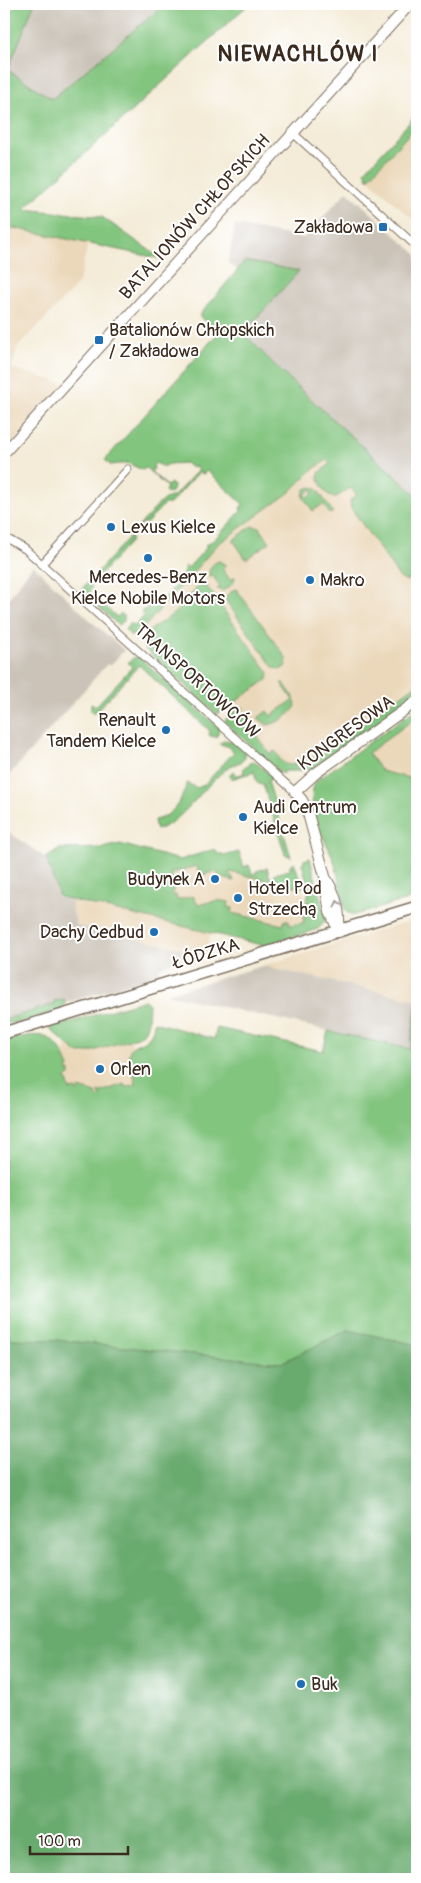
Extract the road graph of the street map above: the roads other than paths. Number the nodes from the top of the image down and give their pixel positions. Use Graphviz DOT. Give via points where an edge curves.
graph roads {
  1 [pos="410,4"];
  2 [pos="293,133"];
  3 [pos="417,246"];
  4 [pos="4,453"];
  5 [pos="128,468"];
  6 [pos="4,537"];
  7 [pos="42,564"];
  8 [pos="417,701"];
  9 [pos="295,792"];
  10 [pos="417,907"];
  11 [pos="339,932"];
  12 [pos="4,1033"];
  1 -- 2 [label="street, BATALIONÓW CHŁOPSKICH"];
  2 -- 3 [label="street"];
  2 -- 4 [label="street, BATALIONÓW CHŁOPSKICH"];
  5 -- 7 [label="street"];
  6 -- 7 [label="street, TRANSPORTOWCÓW"];
  7 -- 9 [label="street, TRANSPORTOWCÓW"];
  8 -- 9 [label="street, KONGRESOWA" via="316,773"];
  9 -- 11 [label="street, TRANSPORTOWCÓW" via="305,804 326,880 328,904"];
  10 -- 11 [label="main road, ŁÓDZKA"];
  11 -- 12 [label="main road, ŁÓDZKA"];
}
